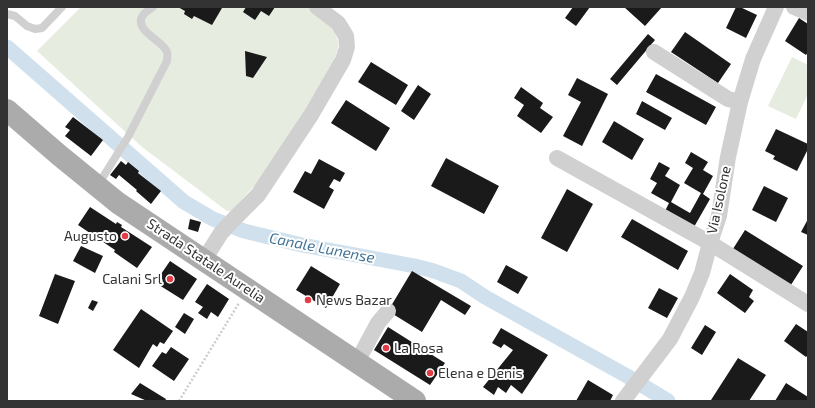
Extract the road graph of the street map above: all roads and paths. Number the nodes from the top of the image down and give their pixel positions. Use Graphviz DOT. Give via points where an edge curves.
graph roads {
  1 [pos="62,7"];
  2 [pos="153,7"];
  3 [pos="318,7"];
  4 [pos="776,7"];
  5 [pos="794,7"];
  6 [pos="808,13"];
  7 [pos="7,14"];
  8 [pos="654,52"];
  9 [pos="740,102"];
  10 [pos="7,110"];
  11 [pos="557,158"];
  12 [pos="98,186"];
  13 [pos="710,243"];
  14 [pos="204,260"];
  15 [pos="248,289"];
  16 [pos="808,304"];
  17 [pos="388,311"];
  18 [pos="357,362"];
  19 [pos="624,400"];
  20 [pos="179,401"];
  21 [pos="415,401"];
  1 -- 7 [label="lane" via="42,28 35,29 15,16"];
  2 -- 12 [label="lane" via="143,16 141,22 149,34 168,52 167,61 128,137"];
  3 -- 14 [label="street" via="338,23 346,36 344,60 258,195 221,233"];
  4 -- 9 [label="street, Via Isolone" via="753,59"];
  5 -- 6 [label="street"];
  8 -- 9 [label="street" via="728,99"];
  9 -- 13 [label="street, Via Isolone" via="719,216"];
  10 -- 12 [label="main road, Strada Statale Aurelia"];
  11 -- 13 [label="street"];
  12 -- 14 [label="main road, Strada Statale Aurelia" via="118,203"];
  13 -- 16 [label="street"];
  13 -- 19 [label="street, Via Isolone" via="702,273 670,339"];
  14 -- 15 [label="main road, Strada Statale Aurelia"];
  15 -- 18 [label="main road, Strada Statale Aurelia"];
  15 -- 20 [label="path"];
  17 -- 18 [label="street" via="378,323"];
  18 -- 21 [label="main road, Strada Statale Aurelia"];
}
